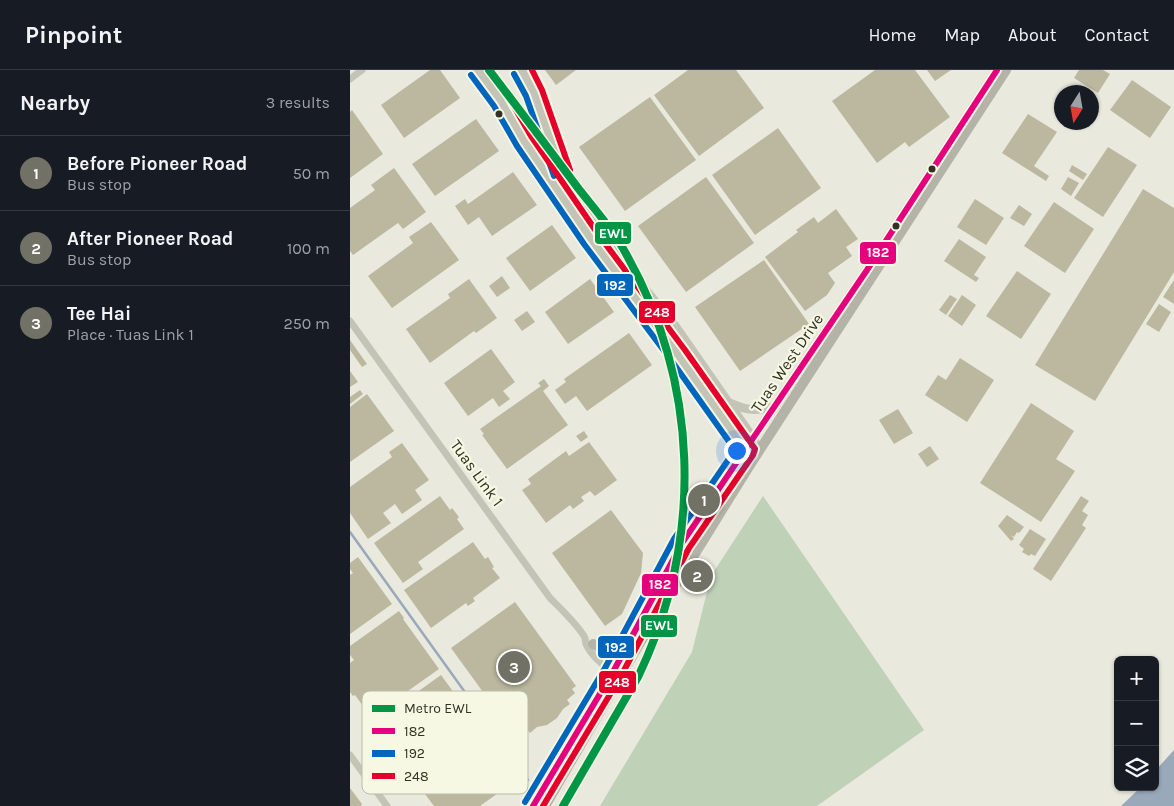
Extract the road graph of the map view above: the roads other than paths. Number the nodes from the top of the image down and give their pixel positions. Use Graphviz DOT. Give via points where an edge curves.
graph roads {
  1 [pos="362,70"];
  2 [pos="478,70"];
  3 [pos="522,70"];
  4 [pos="997,70"];
  5 [pos="1006,70"];
  6 [pos="350,79"];
  7 [pos="891,240"];
  8 [pos="350,321"];
  9 [pos="729,403"];
  10 [pos="776,406"];
  11 [pos="753,438"];
  12 [pos="746,450"];
  13 [pos="759,450"];
  14 [pos="753,460"];
  15 [pos="589,641"];
  16 [pos="625,648"];
  17 [pos="618,671"];
  18 [pos="350,755"];
  19 [pos="362,772"];
  20 [pos="378,794"];
  21 [pos="387,806"];
  22 [pos="533,806"];
  23 [pos="545,806"];
  1 -- 6 [label="street"];
  2 -- 12 [label="street" via="591,240"];
  3 -- 9 [label="street" via="534,93 570,191 601,235 676,327"];
  4 -- 7 [label="main road, Tuas West Drive"];
  5 -- 7 [label="main road, Tuas West Drive"];
  7 -- 10 [label="main road, Tuas West Drive"];
  7 -- 13 [label="main road, Tuas West Drive"];
  8 -- 15 [label="street, Tuas Link 1" via="550,598"];
  9 -- 10 [label="street" via="754,411"];
  9 -- 11 [label="street"];
  10 -- 11 [label="main road, Tuas West Drive"];
  11 -- 12 [label="main road, Tuas West Drive"];
  11 -- 13 [label="street"];
  12 -- 14 [label="street"];
  12 -- 16 [label="main road, Tuas West Drive" via="682,543"];
  13 -- 14 [label="main road, Tuas West Drive"];
  14 -- 17 [label="main road, Tuas West Drive" via="644,636"];
  15 -- 16 [label="main road" via="612,651"];
  15 -- 17 [label="street, Tuas Link 1"];
  16 -- 17 [label="main road, Tuas West Drive"];
  17 -- 22 [label="main road, Tuas West Drive"];
  17 -- 23 [label="main road, Tuas West Drive"];
  18 -- 19 [label="street"];
  20 -- 21 [label="street"];
}
